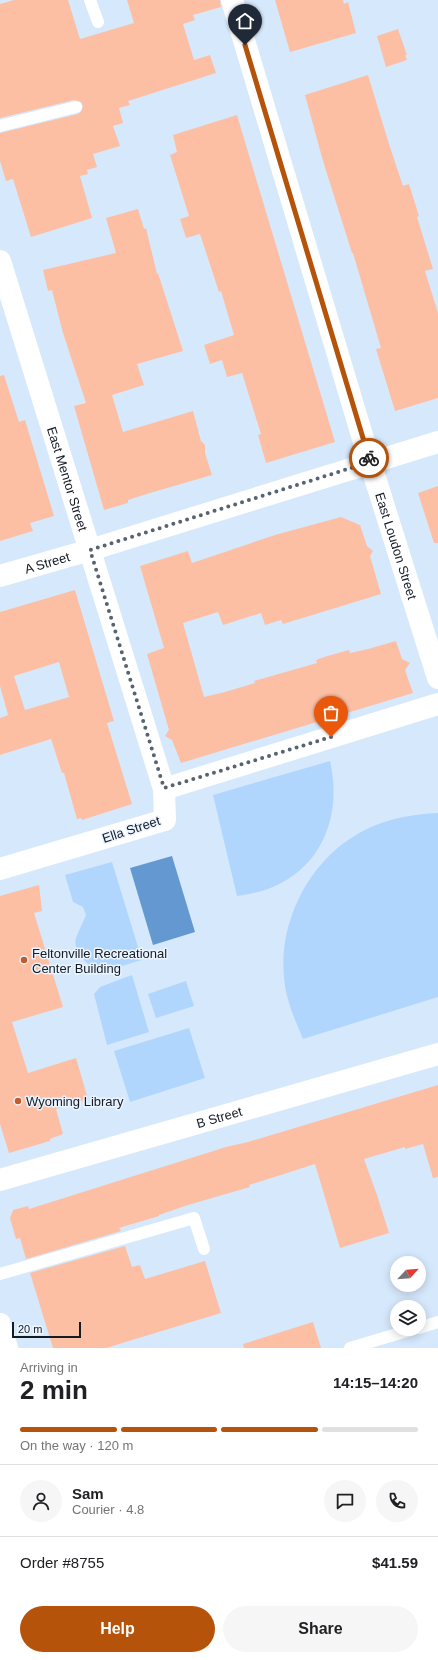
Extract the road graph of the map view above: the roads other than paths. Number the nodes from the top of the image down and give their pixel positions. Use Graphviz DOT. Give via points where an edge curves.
graph roads {
  1 [pos="90,0"];
  2 [pos="232,0"];
  3 [pos="98,22"];
  4 [pos="76,107"];
  5 [pos="0,126"];
  6 [pos="0,261"];
  7 [pos="438,442"];
  8 [pos="370,462"];
  9 [pos="90,550"];
  10 [pos="0,576"];
  11 [pos="438,678"];
  12 [pos="438,704"];
  13 [pos="164,788"];
  14 [pos="0,869"];
  15 [pos="438,1054"];
  16 [pos="0,1180"];
  17 [pos="204,1249"];
  18 [pos="0,1274"];
  19 [pos="438,1322"];
  20 [pos="0,1324"];
  21 [pos="426,1326"];
  22 [pos="390,1336"];
  23 [pos="7,1348"];
  24 [pos="350,1348"];
  1 -- 3 [label="lane"];
  2 -- 8 [label="street, East Loudon Street"];
  4 -- 5 [label="lane"];
  6 -- 9 [label="street, East Mentor Street"];
  7 -- 8 [label="street, A Street"];
  8 -- 9 [label="street, A Street"];
  8 -- 11 [label="street, East Loudon Street"];
  9 -- 10 [label="street, A Street"];
  9 -- 13 [label="street, East Mentor Street"];
  12 -- 13 [label="street"];
  13 -- 14 [label="street, Ella Street" via="165,820"];
  15 -- 16 [label="street, B Street"];
  17 -- 18 [label="lane" via="194,1218"];
  19 -- 21 [label="lane"];
  20 -- 23 [label="street"];
  22 -- 24 [label="lane"];
}
